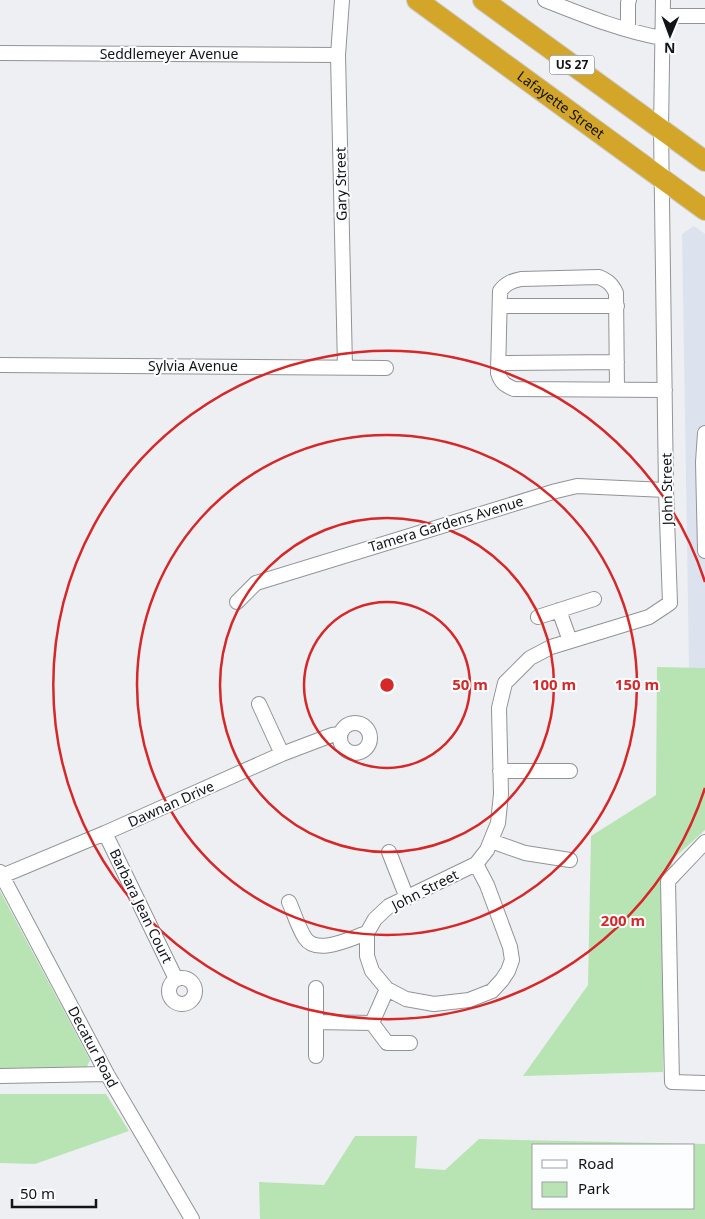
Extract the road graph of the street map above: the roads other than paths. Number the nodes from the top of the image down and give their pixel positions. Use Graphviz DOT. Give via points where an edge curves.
graph roads {
  1 [pos="342,0"];
  2 [pos="417,0"];
  3 [pos="483,0"];
  4 [pos="546,0"];
  5 [pos="629,0"];
  6 [pos="663,0"];
  7 [pos="662,16"];
  8 [pos="705,16"];
  9 [pos="628,30"];
  10 [pos="662,38"];
  11 [pos="0,53"];
  12 [pos="338,55"];
  13 [pos="661,129"];
  14 [pos="705,161"];
  15 [pos="663,179"];
  16 [pos="705,210"];
  17 [pos="500,306"];
  18 [pos="616,306"];
  19 [pos="617,362"];
  20 [pos="498,363"];
  21 [pos="0,365"];
  22 [pos="345,367"];
  23 [pos="386,368"];
  24 [pos="617,390"];
  25 [pos="665,390"];
  26 [pos="705,433"];
  27 [pos="704,462"];
  28 [pos="666,490"];
  29 [pos="705,551"];
  30 [pos="594,599"];
  31 [pos="237,602"];
  32 [pos="560,610"];
  33 [pos="538,617"];
  34 [pos="570,642"];
  35 [pos="259,704"];
  36 [pos="340,734"];
  37 [pos="282,754"];
  38 [pos="500,771"];
  39 [pos="570,771"];
  40 [pos="105,833"];
  41 [pos="491,841"];
  42 [pos="705,842"];
  43 [pos="389,852"];
  44 [pos="570,860"];
  45 [pos="476,864"];
  46 [pos="1,874"];
  47 [pos="407,898"];
  48 [pos="288,902"];
  49 [pos="367,933"];
  50 [pos="176,979"];
  51 [pos="316,988"];
  52 [pos="387,990"];
  53 [pos="316,1022"];
  54 [pos="372,1023"];
  55 [pos="410,1043"];
  56 [pos="316,1056"];
  57 [pos="107,1074"];
  58 [pos="0,1076"];
  59 [pos="705,1083"];
  60 [pos="192,1219"];
  1 -- 12 [label="street, Gary Street"];
  2 -- 15 [label="highway, Lafayette Street / US 27"];
  3 -- 13 [label="highway, US 27"];
  4 -- 9 [label="street"];
  5 -- 9 [label="street"];
  6 -- 7 [label="street, John Street"];
  7 -- 8 [label="street"];
  7 -- 10 [label="street, John Street"];
  9 -- 10 [label="street"];
  10 -- 13 [label="street, John Street"];
  11 -- 12 [label="street, Seddlemeyer Avenue"];
  12 -- 22 [label="street, Gary Street"];
  13 -- 14 [label="highway, US 27"];
  13 -- 15 [label="street, John Street"];
  15 -- 16 [label="highway, Lafayette Street / US 27"];
  15 -- 25 [label="street, John Street"];
  17 -- 18 [label="street"];
  17 -- 18 [label="street" via="500,290 512,281 599,277 613,285"];
  17 -- 20 [label="street"];
  18 -- 19 [label="street"];
  19 -- 20 [label="street"];
  19 -- 24 [label="street"];
  20 -- 24 [label="street" via="500,380 514,389"];
  21 -- 22 [label="street, Sylvia Avenue"];
  22 -- 23 [label="street, Sylvia Avenue"];
  24 -- 25 [label="street"];
  25 -- 28 [label="street, John Street"];
  26 -- 27 [label="street"];
  27 -- 29 [label="street"];
  28 -- 31 [label="street, Tamera Gardens Avenue" via="577,486 556,491 256,583"];
  28 -- 34 [label="street, John Street" via="670,603 649,617"];
  30 -- 32 [label="street"];
  32 -- 33 [label="street"];
  32 -- 34 [label="street"];
  34 -- 38 [label="street, John Street" via="530,658 505,683 499,708"];
  35 -- 37 [label="street"];
  36 -- 37 [label="street, Dawnan Drive"];
  37 -- 40 [label="street, Dawnan Drive"];
  38 -- 39 [label="street"];
  38 -- 41 [label="street, John Street" via="498,823"];
  40 -- 46 [label="street, Dawnan Drive"];
  40 -- 50 [label="street, Barbara Jean Court"];
  41 -- 44 [label="street" via="518,851"];
  41 -- 45 [label="street, John Street"];
  42 -- 59 [label="street" via="668,881 672,1082"];
  43 -- 47 [label="street"];
  45 -- 47 [label="street, John Street"];
  45 -- 52 [label="street" via="510,947 512,960 502,980 492,991 469,1000 434,1004 406,999"];
  46 -- 57 [label="street, Decatur Road"];
  47 -- 49 [label="street, John Street" via="389,906"];
  48 -- 49 [label="street" via="306,939 315,946"];
  49 -- 52 [label="street" via="367,956 372,970"];
  51 -- 53 [label="street"];
  52 -- 54 [label="street"];
  53 -- 54 [label="street"];
  53 -- 56 [label="street"];
  54 -- 55 [label="street" via="387,1043"];
  57 -- 58 [label="street"];
  57 -- 60 [label="street, Decatur Road"];
}
